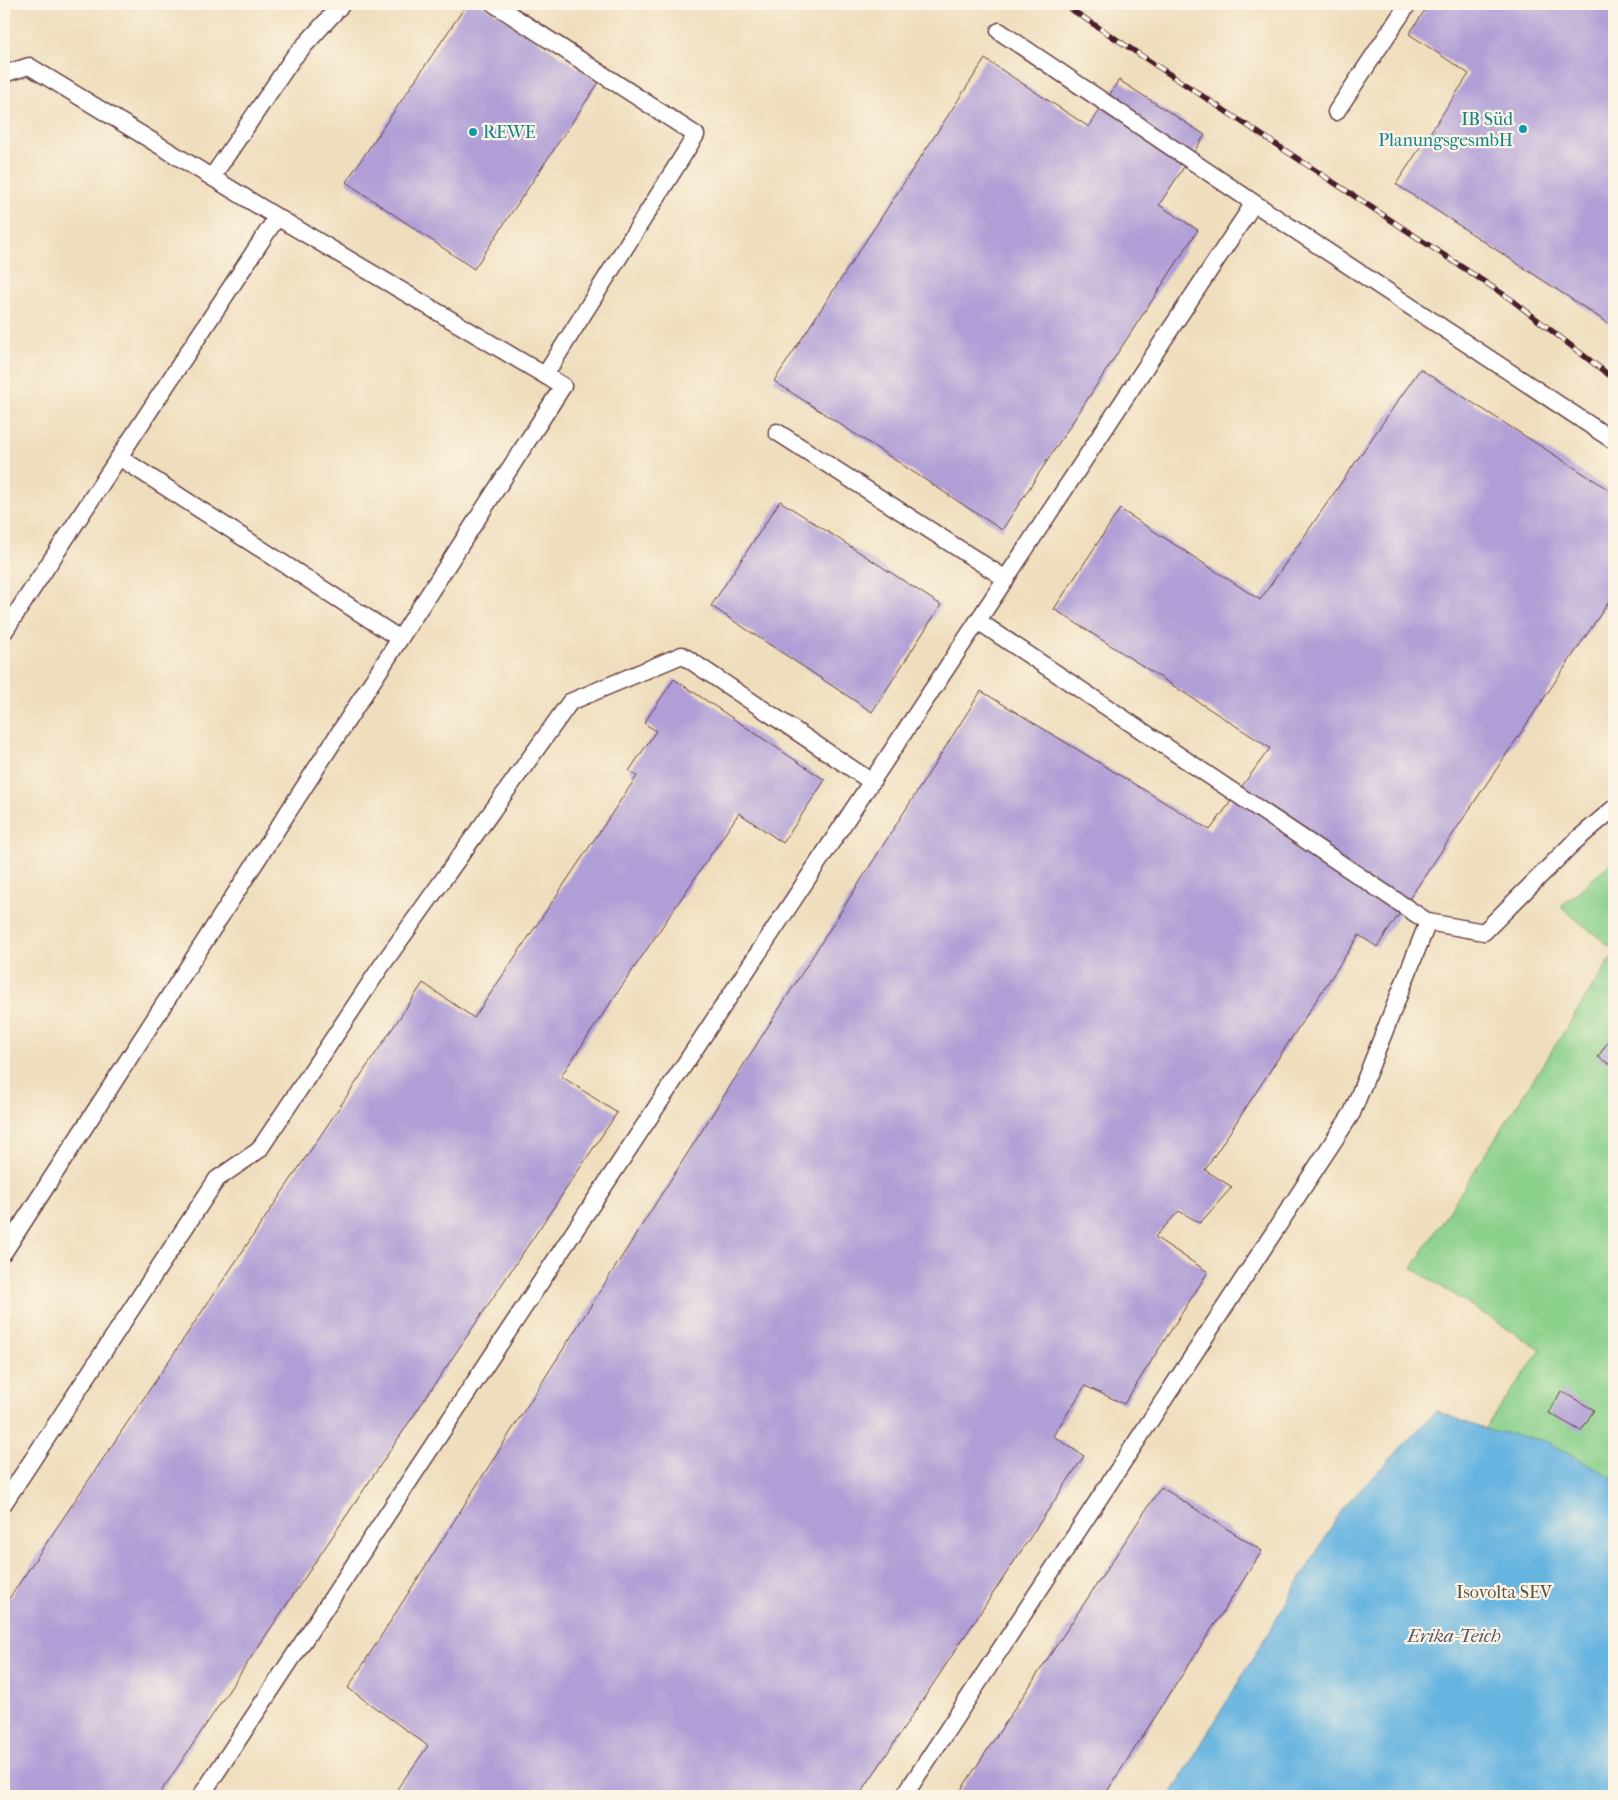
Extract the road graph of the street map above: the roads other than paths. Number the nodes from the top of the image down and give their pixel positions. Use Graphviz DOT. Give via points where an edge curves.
graph roads {
  1 [pos="342,4"];
  2 [pos="494,4"];
  3 [pos="1408,4"];
  4 [pos="999,31"];
  5 [pos="4,74"];
  6 [pos="1336,112"];
  7 [pos="212,177"];
  8 [pos="1254,203"];
  9 [pos="277,217"];
  10 [pos="545,375"];
  11 [pos="777,432"];
  12 [pos="1614,441"];
  13 [pos="119,457"];
  14 [pos="1006,579"];
  15 [pos="978,621"];
  16 [pos="4,632"];
  17 [pos="400,639"];
  18 [pos="872,782"];
  19 [pos="1614,808"];
  20 [pos="1428,922"];
  21 [pos="4,1252"];
  22 [pos="4,1502"];
  23 [pos="201,1796"];
  24 [pos="904,1796"];
  1 -- 7 [label="lane" via="293,58"];
  2 -- 10 [label="lane" via="696,135"];
  3 -- 6 [label="lane"];
  4 -- 8 [label="lane"];
  5 -- 7 [label="lane" via="29,66"];
  7 -- 9 [label="lane"];
  8 -- 12 [label="lane"];
  8 -- 14 [label="lane"];
  9 -- 10 [label="lane"];
  9 -- 13 [label="lane"];
  10 -- 17 [label="lane" via="563,386"];
  11 -- 14 [label="lane"];
  13 -- 16 [label="lane"];
  13 -- 17 [label="lane"];
  14 -- 15 [label="lane"];
  15 -- 18 [label="lane"];
  15 -- 20 [label="lane"];
  17 -- 21 [label="lane"];
  18 -- 22 [label="lane" via="682,655 570,702 380,968 259,1150 217,1179"];
  18 -- 23 [label="lane"];
  19 -- 20 [label="lane" via="1572,844 1484,932"];
  20 -- 24 [label="lane" via="1352,1114"];
}
